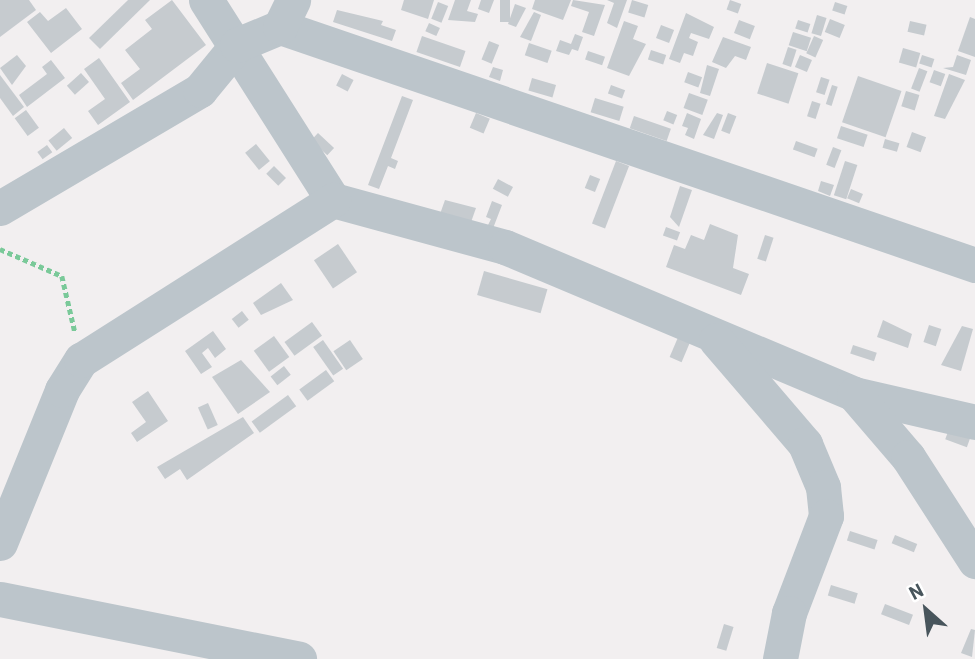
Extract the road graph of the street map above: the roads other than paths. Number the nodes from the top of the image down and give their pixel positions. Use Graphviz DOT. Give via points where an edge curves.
graph roads {
  1 [pos="206,0"];
  2 [pos="287,14"];
  3 [pos="237,45"];
  4 [pos="333,200"];
  5 [pos="0,208"];
  6 [pos="975,265"];
  7 [pos="712,334"];
  8 [pos="853,394"];
  9 [pos="975,422"];
  10 [pos="0,543"];
  11 [pos="975,561"];
  12 [pos="0,599"];
  13 [pos="299,659"];
  14 [pos="780,659"];
  1 -- 3 [label="street"];
  2 -- 3 [label="street"];
  2 -- 6 [label="street"];
  3 -- 4 [label="street"];
  3 -- 5 [label="street" via="200,90"];
  4 -- 7 [label="street" via="505,247"];
  4 -- 10 [label="street" via="81,360 62,390"];
  7 -- 8 [label="street"];
  7 -- 14 [label="street" via="805,444 823,486 826,516 789,613"];
  8 -- 9 [label="street"];
  8 -- 11 [label="street" via="908,457"];
  12 -- 13 [label="street"];
}
